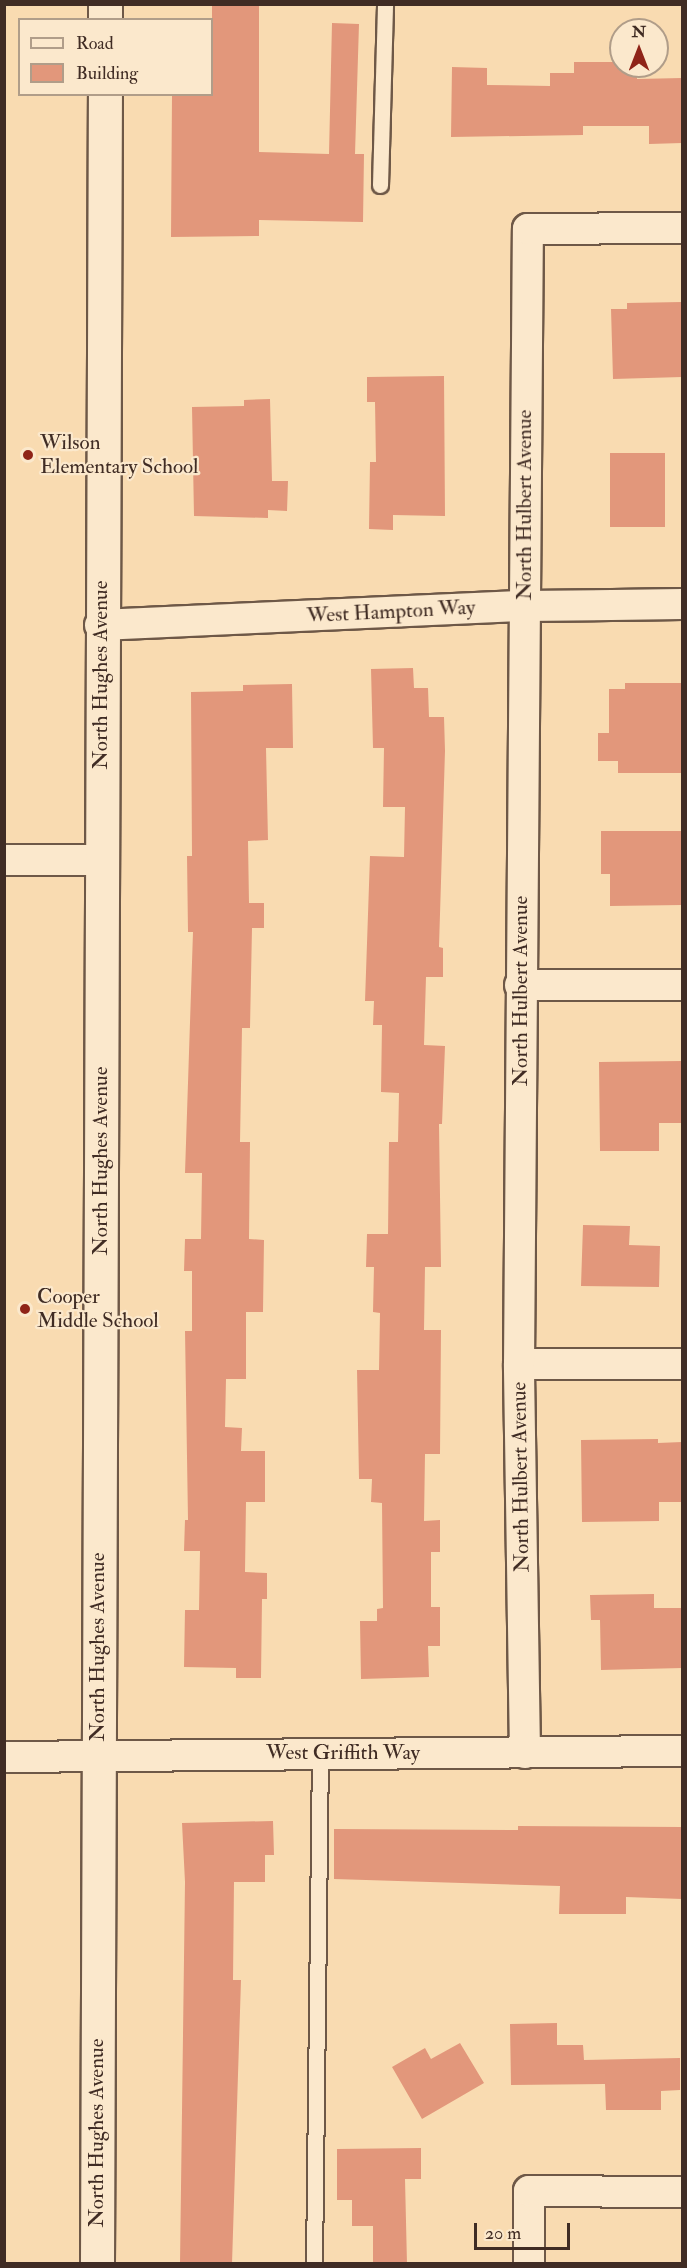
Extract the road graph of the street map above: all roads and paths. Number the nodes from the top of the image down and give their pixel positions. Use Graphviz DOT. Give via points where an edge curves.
graph roads {
  1 [pos="385,4"];
  2 [pos="105,96"];
  3 [pos="380,185"];
  4 [pos="682,228"];
  5 [pos="682,604"];
  6 [pos="525,606"];
  7 [pos="100,625"];
  8 [pos="4,860"];
  9 [pos="103,860"];
  10 [pos="520,985"];
  11 [pos="682,985"];
  12 [pos="519,1364"];
  13 [pos="682,1364"];
  14 [pos="682,1751"];
  15 [pos="525,1752"];
  16 [pos="320,1753"];
  17 [pos="97,1756"];
  18 [pos="4,1757"];
  19 [pos="682,2192"];
  20 [pos="96,2264"];
  21 [pos="314,2264"];
  22 [pos="529,2264"];
  1 -- 3 [label="lane"];
  2 -- 7 [label="street, North Hughes Avenue"];
  4 -- 6 [label="street, North Hulbert Avenue" via="528,229"];
  5 -- 6 [label="street, West Hampton Way"];
  6 -- 7 [label="street, West Hampton Way"];
  6 -- 10 [label="street, North Hulbert Avenue"];
  7 -- 9 [label="street, North Hughes Avenue"];
  8 -- 9 [label="street"];
  9 -- 17 [label="street, North Hughes Avenue"];
  10 -- 11 [label="street"];
  10 -- 12 [label="street, North Hulbert Avenue"];
  12 -- 13 [label="street"];
  12 -- 15 [label="street, North Hulbert Avenue"];
  14 -- 15 [label="street, West Griffith Way"];
  15 -- 16 [label="street, West Griffith Way"];
  16 -- 17 [label="street, West Griffith Way"];
  16 -- 21 [label="lane"];
  17 -- 18 [label="street, West Griffith Way"];
  17 -- 20 [label="street, North Hughes Avenue"];
  19 -- 22 [label="street" via="529,2191"];
}
